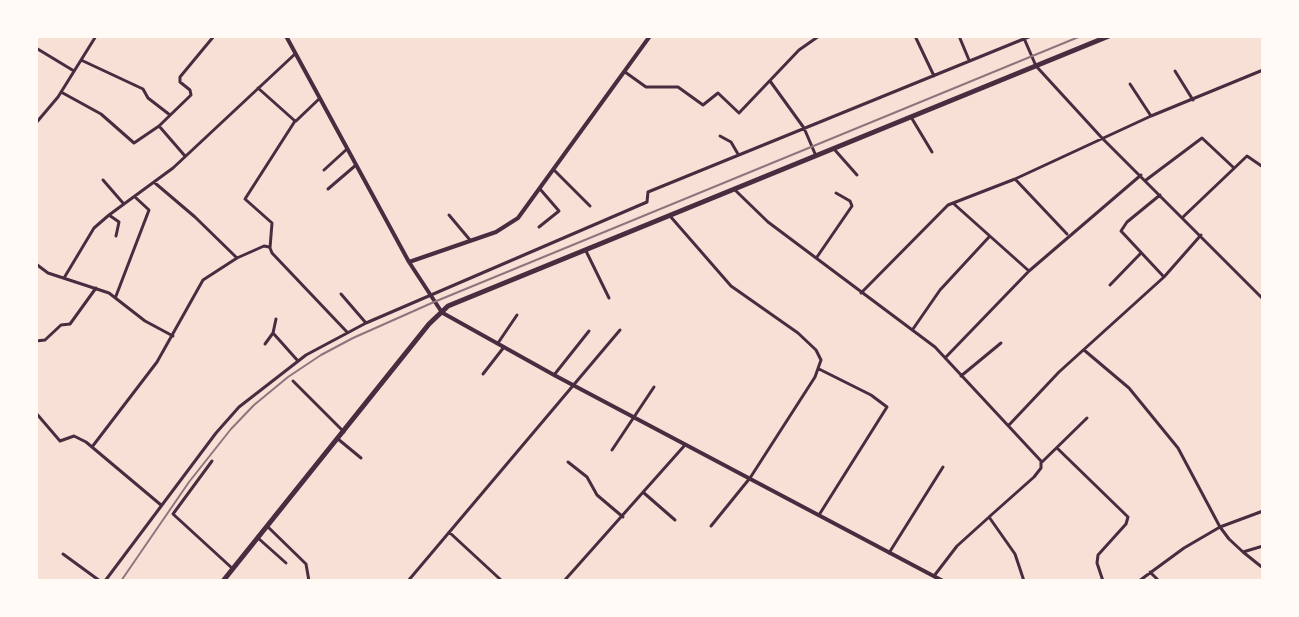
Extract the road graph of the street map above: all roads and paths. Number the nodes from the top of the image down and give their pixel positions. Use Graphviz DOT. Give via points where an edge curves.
graph roads {
  1 [pos="96,36"];
  2 [pos="214,36"];
  3 [pos="286,36"];
  4 [pos="650,36"];
  5 [pos="819,36"];
  6 [pos="915,36"];
  7 [pos="959,36"];
  8 [pos="1031,36"];
  9 [pos="1109,36"];
  10 [pos="1024,37"];
  11 [pos="36,48"];
  12 [pos="295,54"];
  13 [pos="81,60"];
  14 [pos="969,60"];
  15 [pos="1036,66"];
  16 [pos="1263,70"];
  17 [pos="74,71"];
  18 [pos="1175,71"];
  19 [pos="625,72"];
  20 [pos="934,76"];
  21 [pos="770,81"];
  22 [pos="1130,84"];
  23 [pos="258,88"];
  24 [pos="61,92"];
  25 [pos="319,99"];
  26 [pos="1193,100"];
  27 [pos="170,115"];
  28 [pos="1151,116"];
  29 [pos="911,117"];
  30 [pos="295,121"];
  31 [pos="36,123"];
  32 [pos="159,126"];
  33 [pos="804,128"];
  34 [pos="720,136"];
  35 [pos="1102,138"];
  36 [pos="347,149"];
  37 [pos="834,149"];
  38 [pos="932,152"];
  39 [pos="738,154"];
  40 [pos="185,156"];
  41 [pos="816,156"];
  42 [pos="356,165"];
  43 [pos="1263,167"];
  44 [pos="1234,168"];
  45 [pos="324,170"];
  46 [pos="554,170"];
  47 [pos="857,175"];
  48 [pos="1141,175"];
  49 [pos="1015,179"];
  50 [pos="103,180"];
  51 [pos="1146,180"];
  52 [pos="154,183"];
  53 [pos="328,189"];
  54 [pos="540,189"];
  55 [pos="735,190"];
  56 [pos="836,193"];
  57 [pos="1161,195"];
  58 [pos="135,197"];
  59 [pos="123,203"];
  60 [pos="953,203"];
  61 [pos="590,206"];
  62 [pos="109,215"];
  63 [pos="449,215"];
  64 [pos="670,216"];
  65 [pos="1183,217"];
  66 [pos="539,227"];
  67 [pos="1068,235"];
  68 [pos="1201,235"];
  69 [pos="116,236"];
  70 [pos="989,237"];
  71 [pos="470,240"];
  72 [pos="270,248"];
  73 [pos="586,251"];
  74 [pos="1141,253"];
  75 [pos="237,258"];
  76 [pos="816,259"];
  77 [pos="409,262"];
  78 [pos="36,264"];
  79 [pos="1029,271"];
  80 [pos="1164,277"];
  81 [pos="64,278"];
  82 [pos="1110,285"];
  83 [pos="96,288"];
  84 [pos="861,293"];
  85 [pos="341,294"];
  86 [pos="429,296"];
  87 [pos="115,297"];
  88 [pos="609,298"];
  89 [pos="1263,299"];
  90 [pos="441,311"];
  91 [pos="517,315"];
  92 [pos="276,319"];
  93 [pos="366,323"];
  94 [pos="913,329"];
  95 [pos="620,330"];
  96 [pos="589,331"];
  97 [pos="347,332"];
  98 [pos="273,333"];
  99 [pos="173,336"];
  100 [pos="36,341"];
  101 [pos="498,343"];
  102 [pos="1001,343"];
  103 [pos="265,344"];
  104 [pos="504,347"];
  105 [pos="1084,350"];
  106 [pos="945,358"];
  107 [pos="298,361"];
  108 [pos="819,369"];
  109 [pos="483,374"];
  110 [pos="554,375"];
  111 [pos="961,376"];
  112 [pos="293,381"];
  113 [pos="573,384"];
  114 [pos="654,387"];
  115 [pos="36,413"];
  116 [pos="634,417"];
  117 [pos="1087,418"];
  118 [pos="1009,425"];
  119 [pos="344,432"];
  120 [pos="338,439"];
  121 [pos="685,445"];
  122 [pos="92,447"];
  123 [pos="1057,448"];
  124 [pos="612,450"];
  125 [pos="361,458"];
  126 [pos="212,461"];
  127 [pos="568,462"];
  128 [pos="1041,463"];
  129 [pos="943,467"];
  130 [pos="750,478"];
  131 [pos="644,493"];
  132 [pos="161,505"];
  133 [pos="1263,511"];
  134 [pos="819,515"];
  135 [pos="623,517"];
  136 [pos="989,517"];
  137 [pos="675,520"];
  138 [pos="267,526"];
  139 [pos="711,526"];
  140 [pos="1220,527"];
  141 [pos="449,532"];
  142 [pos="258,538"];
  143 [pos="1263,546"];
  144 [pos="1243,552"];
  145 [pos="889,553"];
  146 [pos="63,554"];
  147 [pos="286,563"];
  148 [pos="1263,568"];
  149 [pos="233,569"];
  150 [pos="1150,572"];
  151 [pos="934,576"];
  152 [pos="102,581"];
  153 [pos="223,581"];
  154 [pos="309,581"];
  155 [pos="408,581"];
  156 [pos="502,581"];
  157 [pos="564,581"];
  158 [pos="943,581"];
  159 [pos="1024,581"];
  160 [pos="1103,581"];
  161 [pos="1139,581"];
  162 [pos="1159,581"];
  1 -- 13 [label="street"];
  2 -- 27 [label="street" via="180,77 191,95"];
  3 -- 12 [label="street"];
  4 -- 19 [label="street"];
  5 -- 21 [label="street"];
  6 -- 20 [label="street"];
  7 -- 14 [label="street"];
  8 -- 10 [label="street"];
  9 -- 15 [label="highway"];
  10 -- 14 [label="street"];
  10 -- 15 [label="street"];
  11 -- 17 [label="street"];
  12 -- 23 [label="street"];
  12 -- 25 [label="street"];
  13 -- 17 [label="street"];
  13 -- 27 [label="street" via="143,89"];
  14 -- 20 [label="street"];
  15 -- 29 [label="highway"];
  15 -- 35 [label="street"];
  16 -- 26 [label="street"];
  17 -- 24 [label="street"];
  18 -- 26 [label="street"];
  19 -- 21 [label="street" via="646,87 678,87 704,105 718,92 738,113"];
  19 -- 46 [label="street"];
  20 -- 33 [label="street"];
  21 -- 33 [label="street"];
  22 -- 28 [label="street"];
  23 -- 30 [label="street"];
  23 -- 40 [label="street"];
  24 -- 31 [label="street"];
  24 -- 32 [label="street" via="101,114 134,143"];
  25 -- 30 [label="street"];
  25 -- 36 [label="street"];
  26 -- 28 [label="street"];
  27 -- 32 [label="street"];
  28 -- 35 [label="street"];
  29 -- 37 [label="highway"];
  29 -- 38 [label="street"];
  30 -- 72 [label="street" via="245,196 272,223"];
  32 -- 40 [label="street"];
  33 -- 39 [label="street"];
  33 -- 41 [label="street"];
  34 -- 39 [label="street"];
  35 -- 48 [label="street"];
  35 -- 49 [label="street"];
  36 -- 42 [label="street"];
  36 -- 45 [label="street"];
  37 -- 41 [label="highway"];
  37 -- 47 [label="street"];
  39 -- 86 [label="street" via="648,192 647,202"];
  40 -- 52 [label="street"];
  41 -- 55 [label="highway"];
  42 -- 53 [label="street"];
  42 -- 77 [label="street"];
  43 -- 44 [label="street" via="1247,156"];
  44 -- 51 [label="street" via="1201,138"];
  44 -- 65 [label="street"];
  46 -- 54 [label="street"];
  46 -- 61 [label="street"];
  48 -- 51 [label="street"];
  48 -- 67 [label="street"];
  49 -- 60 [label="street"];
  49 -- 67 [label="street"];
  50 -- 59 [label="street"];
  51 -- 57 [label="street"];
  52 -- 58 [label="street"];
  52 -- 75 [label="street"];
  54 -- 66 [label="street" via="559,211"];
  54 -- 71 [label="street" via="506,227"];
  55 -- 64 [label="highway"];
  55 -- 76 [label="street"];
  56 -- 76 [label="street" via="852,208"];
  57 -- 65 [label="street"];
  57 -- 74 [label="street" via="1122,228"];
  58 -- 59 [label="street"];
  58 -- 87 [label="street" via="149,210"];
  59 -- 62 [label="street"];
  60 -- 70 [label="street"];
  60 -- 84 [label="street"];
  62 -- 69 [label="street" via="119,222"];
  62 -- 81 [label="street" via="94,228"];
  63 -- 71 [label="street"];
  64 -- 73 [label="highway"];
  64 -- 108 [label="street" via="731,286 811,345 820,358"];
  65 -- 68 [label="street"];
  67 -- 79 [label="street"];
  68 -- 80 [label="street"];
  68 -- 89 [label="street"];
  70 -- 79 [label="street"];
  70 -- 94 [label="street" via="940,290"];
  71 -- 77 [label="street"];
  72 -- 75 [label="street"];
  72 -- 97 [label="street"];
  73 -- 88 [label="street"];
  73 -- 90 [label="highway"];
  74 -- 80 [label="street"];
  74 -- 82 [label="street"];
  75 -- 99 [label="street" via="203,280"];
  76 -- 84 [label="street"];
  77 -- 86 [label="street"];
  78 -- 81 [label="street"];
  79 -- 106 [label="street"];
  80 -- 105 [label="street"];
  81 -- 83 [label="street"];
  83 -- 87 [label="street"];
  83 -- 100 [label="street" via="70,324"];
  84 -- 94 [label="street"];
  85 -- 93 [label="street"];
  86 -- 90 [label="street"];
  86 -- 93 [label="street"];
  87 -- 99 [label="street"];
  90 -- 101 [label="street"];
  90 -- 119 [label="highway"];
  91 -- 101 [label="street"];
  92 -- 98 [label="street"];
  93 -- 97 [label="street"];
  94 -- 106 [label="street"];
  95 -- 113 [label="street"];
  96 -- 110 [label="street"];
  97 -- 107 [label="street"];
  98 -- 103 [label="street"];
  98 -- 107 [label="street"];
  99 -- 122 [label="street"];
  101 -- 104 [label="street"];
  102 -- 111 [label="street"];
  104 -- 109 [label="street"];
  104 -- 110 [label="street"];
  105 -- 118 [label="street"];
  105 -- 140 [label="street" via="1129,388 1178,448"];
  106 -- 111 [label="street"];
  107 -- 132 [label="street" via="239,407"];
  108 -- 130 [label="street"];
  108 -- 134 [label="street" via="887,406"];
  110 -- 113 [label="street"];
  111 -- 118 [label="street"];
  112 -- 119 [label="street"];
  113 -- 116 [label="street"];
  113 -- 141 [label="street"];
  114 -- 116 [label="street"];
  115 -- 122 [label="street" via="60,441 75,436"];
  116 -- 121 [label="street"];
  116 -- 124 [label="street"];
  117 -- 123 [label="street"];
  118 -- 128 [label="street"];
  119 -- 120 [label="highway"];
  120 -- 125 [label="street"];
  120 -- 138 [label="highway"];
  121 -- 130 [label="street"];
  121 -- 131 [label="street"];
  122 -- 132 [label="street"];
  123 -- 128 [label="street"];
  123 -- 160 [label="street" via="1128,517 1098,555"];
  126 -- 149 [label="street" via="173,514"];
  127 -- 135 [label="street"];
  128 -- 136 [label="street" via="1034,477"];
  129 -- 145 [label="street"];
  130 -- 134 [label="street"];
  130 -- 139 [label="street"];
  131 -- 135 [label="street"];
  131 -- 137 [label="street"];
  132 -- 152 [label="street"];
  133 -- 140 [label="street"];
  134 -- 145 [label="street"];
  135 -- 157 [label="street"];
  136 -- 151 [label="street"];
  136 -- 159 [label="street" via="1015,554"];
  138 -- 142 [label="highway"];
  138 -- 154 [label="street" via="306,564"];
  140 -- 144 [label="street"];
  140 -- 150 [label="street"];
  141 -- 155 [label="street"];
  141 -- 156 [label="street"];
  142 -- 147 [label="street"];
  142 -- 149 [label="highway"];
  143 -- 144 [label="street"];
  144 -- 148 [label="street"];
  145 -- 151 [label="street"];
  146 -- 152 [label="street"];
  149 -- 153 [label="highway"];
  150 -- 161 [label="street"];
  150 -- 162 [label="street"];
  151 -- 158 [label="street"];
}
